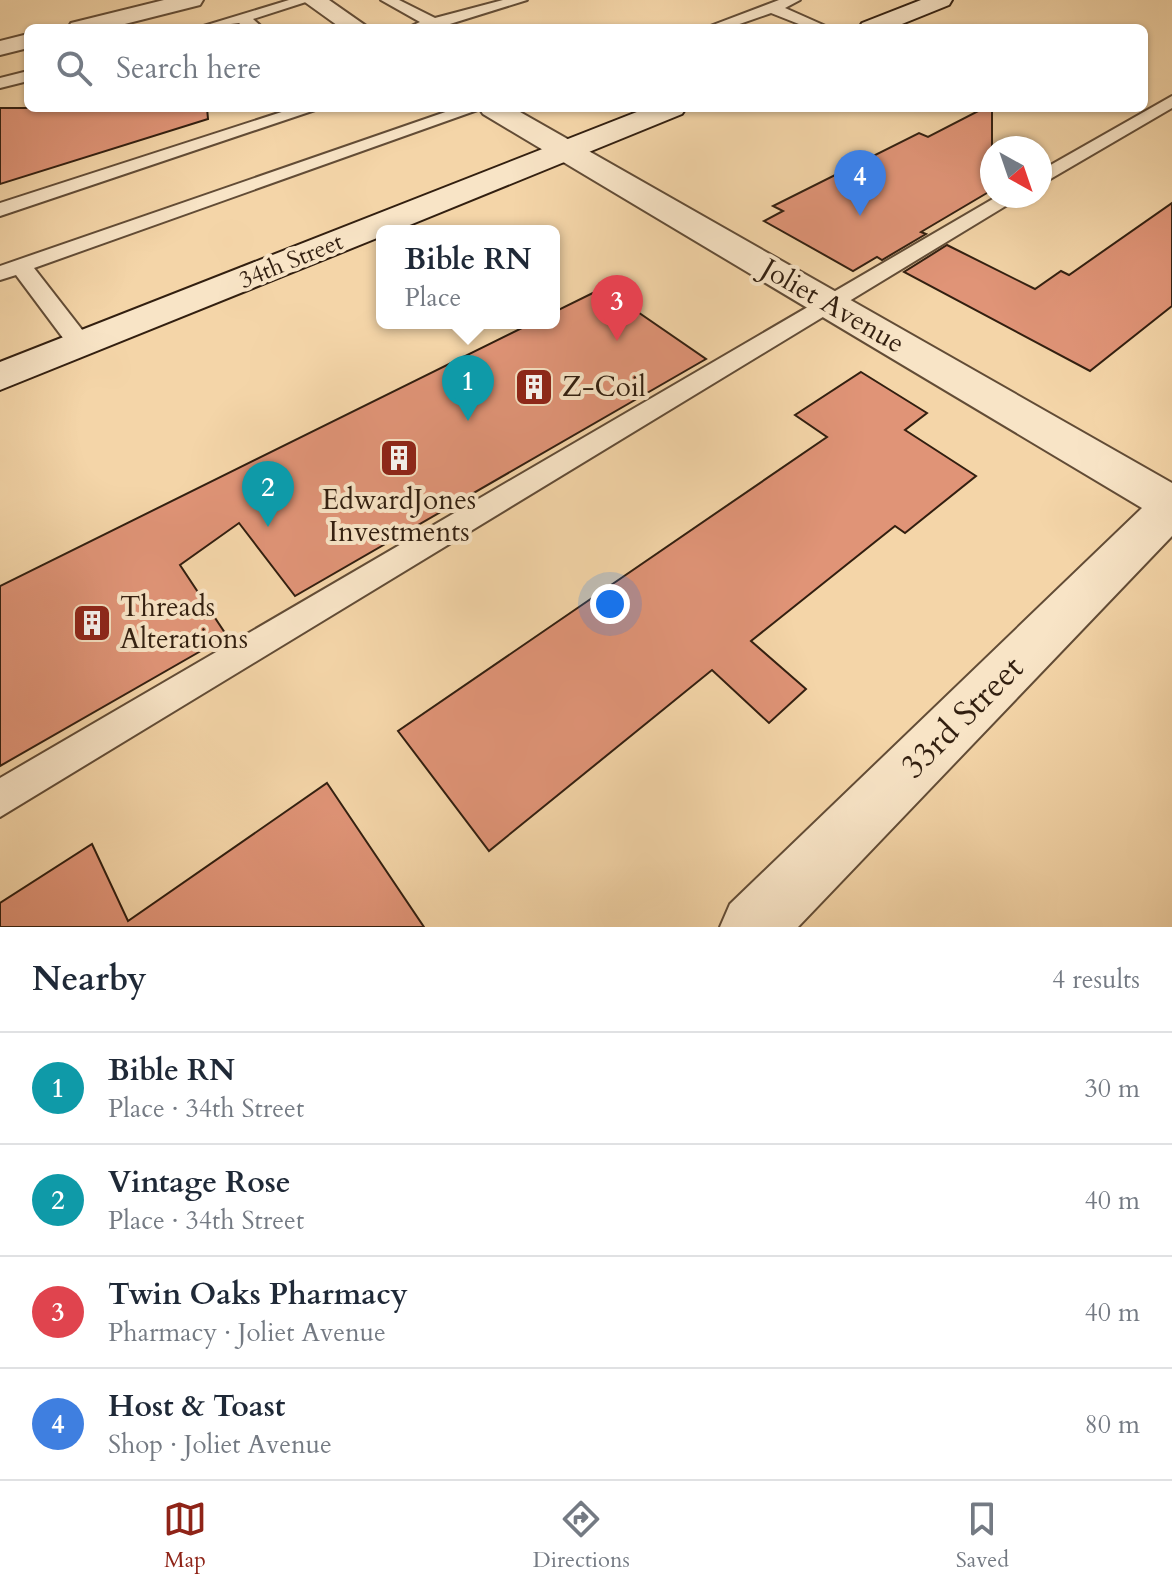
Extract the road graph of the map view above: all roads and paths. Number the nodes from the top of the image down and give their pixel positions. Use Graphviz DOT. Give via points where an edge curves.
graph roads {
  1 [pos="192,0"];
  2 [pos="305,0"];
  3 [pos="313,0"];
  4 [pos="388,0"];
  5 [pos="520,0"];
  6 [pos="793,0"];
  7 [pos="941,0"];
  8 [pos="772,8"];
  9 [pos="248,23"];
  10 [pos="96,24"];
  11 [pos="351,24"];
  12 [pos="435,24"];
  13 [pos="725,24"];
  14 [pos="812,24"];
  15 [pos="881,24"];
  16 [pos="24,42"];
  17 [pos="0,48"];
  18 [pos="24,77"];
  19 [pos="0,83"];
  20 [pos="1172,101"];
  21 [pos="300,112"];
  22 [pos="463,112"];
  23 [pos="500,112"];
  24 [pos="662,112"];
  25 [pos="566,150"];
  26 [pos="1052,172"];
  27 [pos="992,208"];
  28 [pos="0,210"];
  29 [pos="379,225"];
  30 [pos="376,226"];
  31 [pos="10,270"];
  32 [pos="830,304"];
  33 [pos="81,345"];
  34 [pos="0,377"];
  35 [pos="1172,506"];
  36 [pos="0,799"];
  37 [pos="753,927"];
  1 -- 10 [label="street"];
  2 -- 9 [label="lane"];
  3 -- 11 [label="street"];
  4 -- 12 [label="lane"];
  5 -- 12 [label="lane"];
  6 -- 8 [label="lane"];
  7 -- 15 [label="street"];
  8 -- 13 [label="lane"];
  8 -- 14 [label="lane"];
  16 -- 17 [label="street"];
  18 -- 19 [label="lane"];
  20 -- 26 [label="lane"];
  21 -- 28 [label="lane"];
  22 -- 31 [label="lane"];
  23 -- 25 [label="street, Joliet Avenue"];
  24 -- 25 [label="street, 34th Street"];
  25 -- 29 [label="street, 34th Street"];
  25 -- 32 [label="street, Joliet Avenue"];
  27 -- 32 [label="lane"];
  30 -- 33 [label="street, 34th Street"];
  31 -- 33 [label="lane"];
  32 -- 35 [label="street, Joliet Avenue"];
  32 -- 36 [label="lane"];
  33 -- 34 [label="street, 34th Street"];
  35 -- 37 [label="street, 33rd Street"];
}
